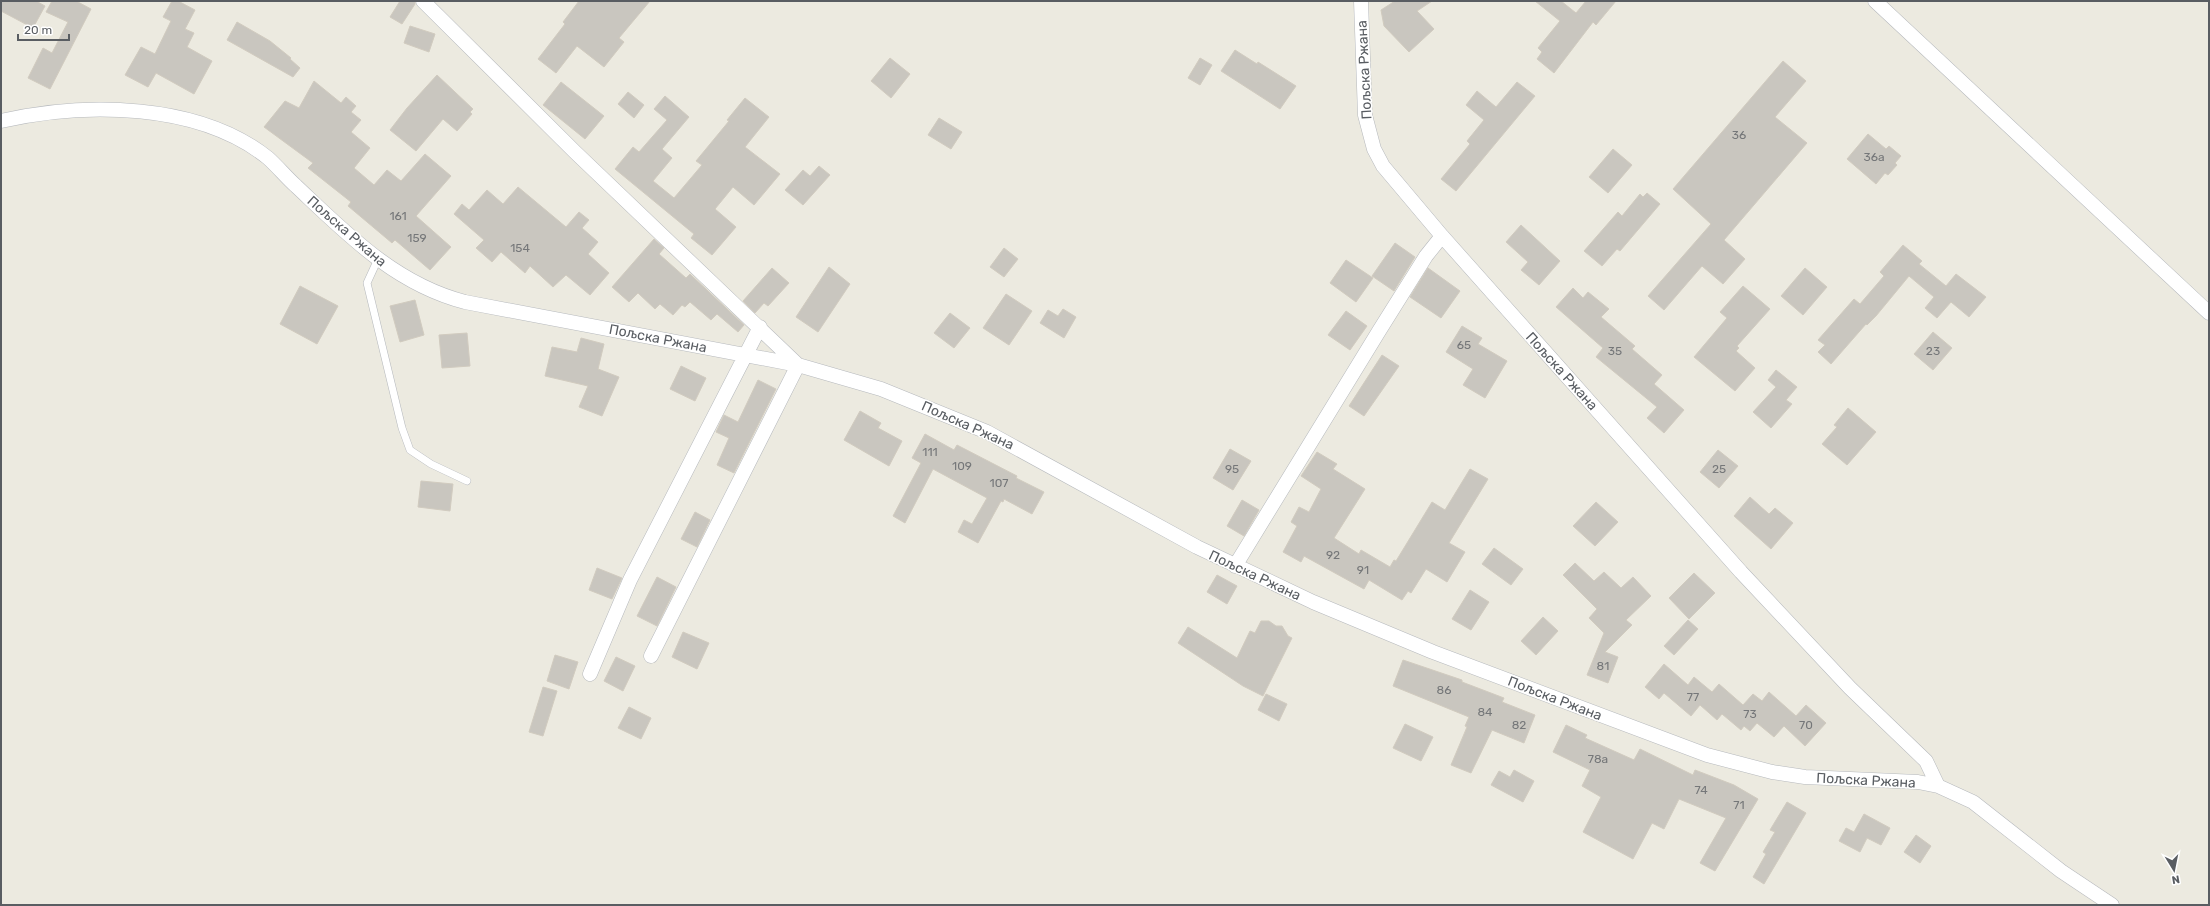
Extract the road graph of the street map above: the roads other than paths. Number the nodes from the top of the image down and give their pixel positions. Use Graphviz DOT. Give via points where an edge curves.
graph roads {
  1 [pos="423,1"];
  2 [pos="1361,1"];
  3 [pos="1875,1"];
  4 [pos="1,121"];
  5 [pos="1442,236"];
  6 [pos="378,259"];
  7 [pos="2209,312"];
  8 [pos="760,328"];
  9 [pos="746,354"];
  10 [pos="798,364"];
  11 [pos="467,481"];
  12 [pos="1235,566"];
  13 [pos="651,656"];
  14 [pos="590,674"];
  15 [pos="1938,786"];
  16 [pos="2112,905"];
  1 -- 8 [label="street" via="575,152"];
  2 -- 5 [label="street, Пољска Ржана" via="1365,115 1374,149 1392,179"];
  3 -- 7 [label="street"];
  4 -- 6 [label="street, Пољска Ржана" via="44,113 131,110 188,119 216,129 246,143 268,159"];
  5 -- 12 [label="street" via="1426,256"];
  5 -- 15 [label="street, Пољска Ржана" via="1741,572 1850,688 1926,761"];
  6 -- 9 [label="street, Пољска Ржана" via="417,285 465,302"];
  6 -- 11 [label="lane" via="367,283 402,428 410,450 431,464"];
  8 -- 9 [label="street"];
  8 -- 10 [label="street"];
  9 -- 10 [label="street, Пољска Ржана"];
  9 -- 14 [label="street" via="630,580"];
  10 -- 12 [label="street, Пољска Ржана" via="881,389 981,429"];
  10 -- 13 [label="street"];
  12 -- 15 [label="street, Пољска Ржана" via="1373,628 1707,755 1772,772 1805,777 1918,782"];
  15 -- 16 [label="street, Пољска Ржана" via="1973,802 2061,871"];
}
